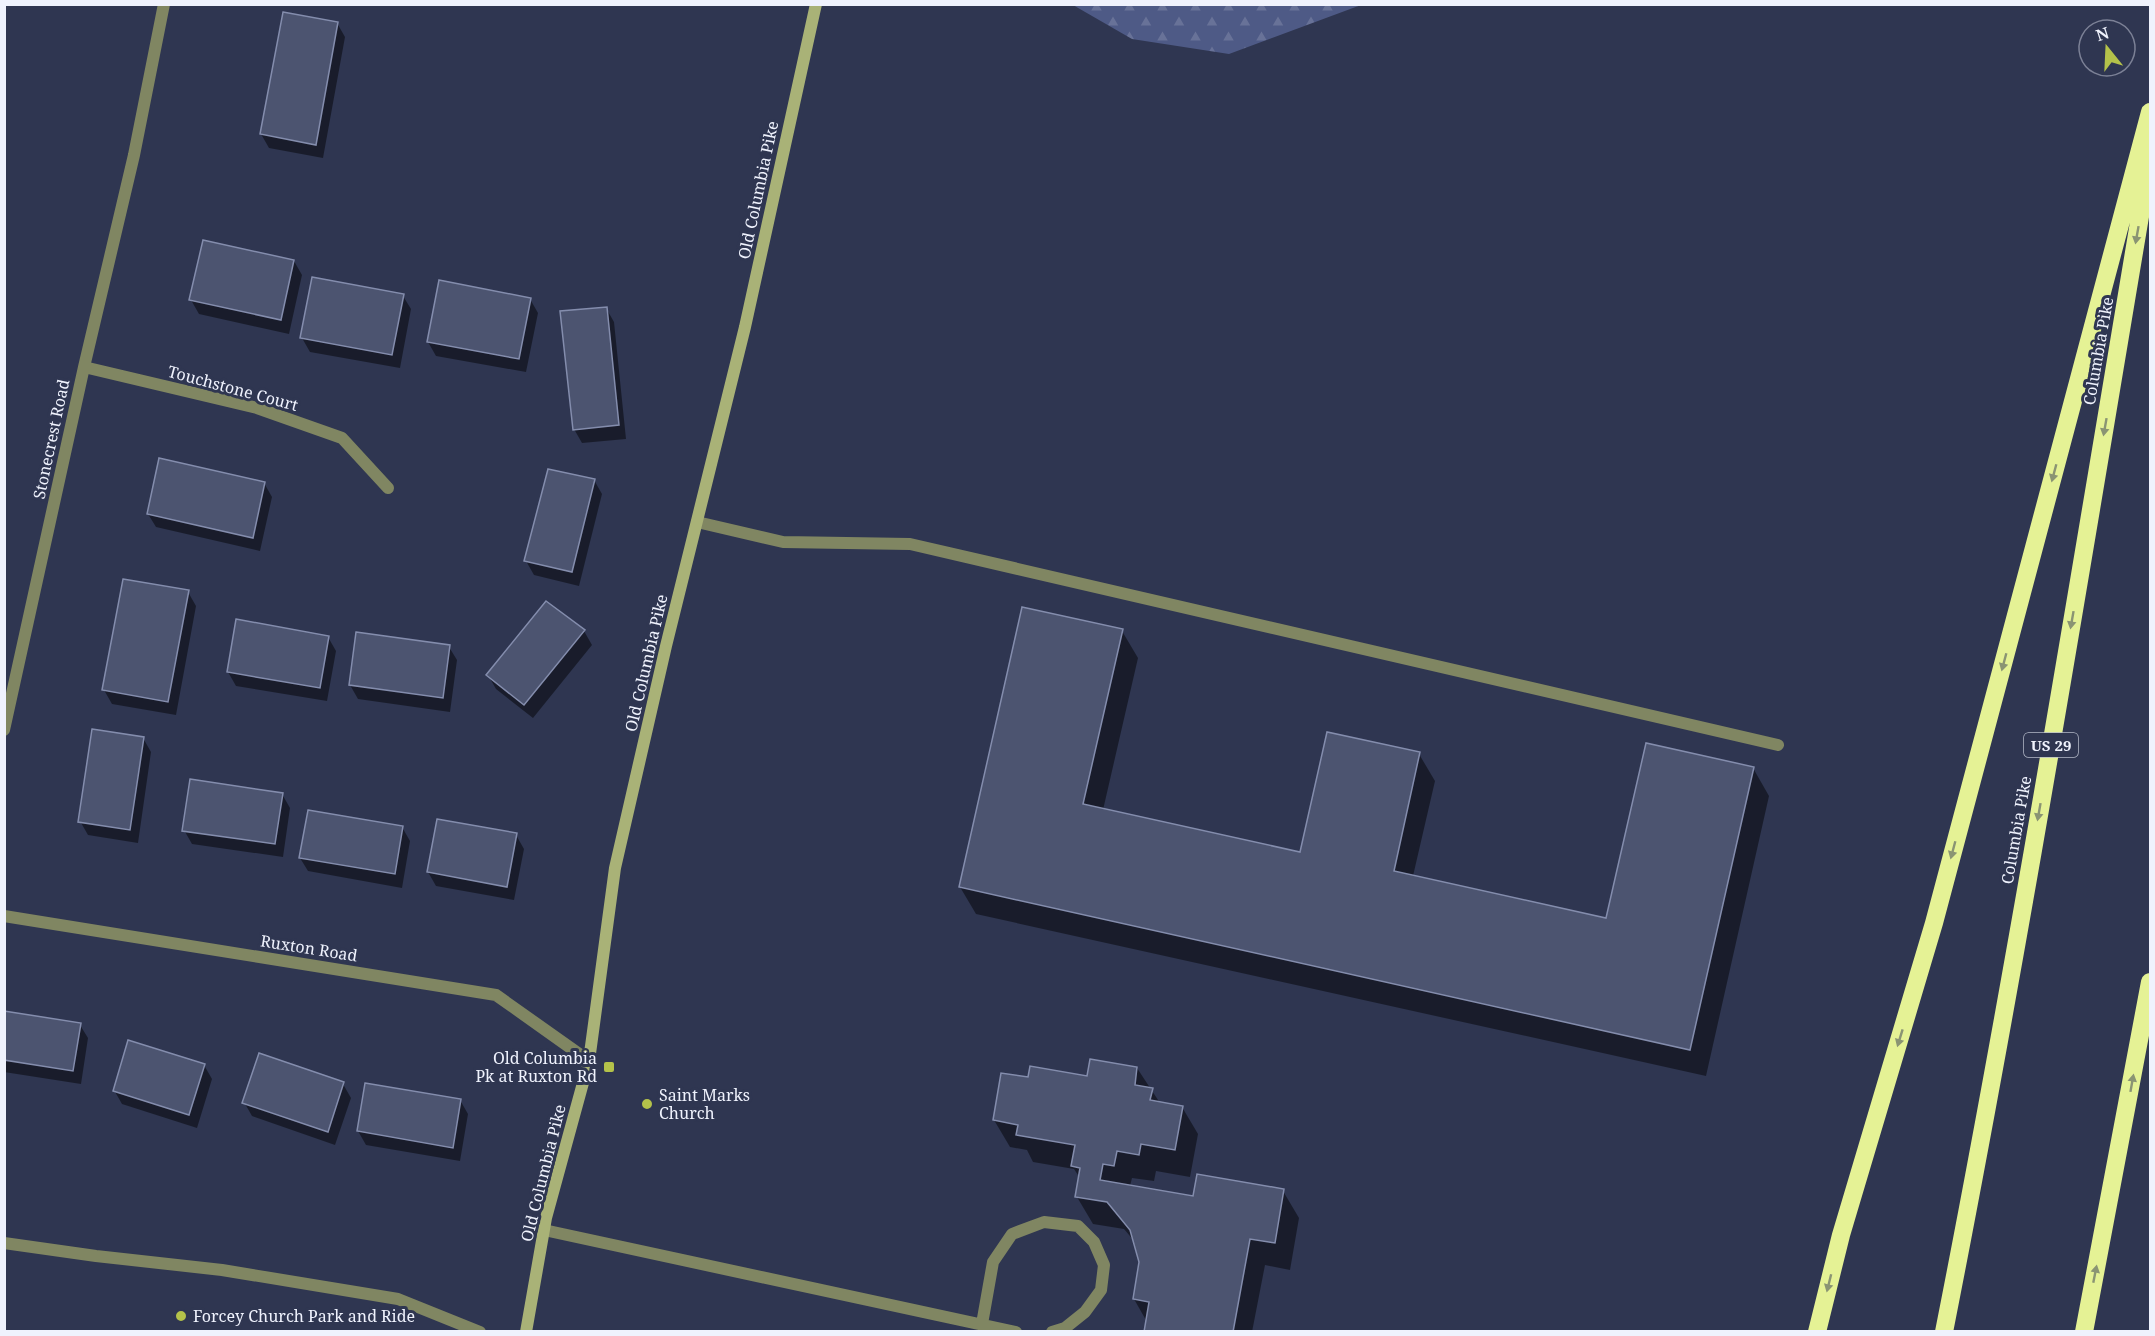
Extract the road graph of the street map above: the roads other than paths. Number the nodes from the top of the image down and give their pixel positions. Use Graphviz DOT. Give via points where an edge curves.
graph roads {
  1 [pos="164,4"];
  2 [pos="816,4"];
  3 [pos="2151,112"];
  4 [pos="2151,157"];
  5 [pos="84,367"];
  6 [pos="388,488"];
  7 [pos="697,522"];
  8 [pos="4,730"];
  9 [pos="1778,745"];
  10 [pos="4,916"];
  11 [pos="2151,982"];
  12 [pos="589,1061"];
  13 [pos="544,1230"];
  14 [pos="4,1243"];
  15 [pos="982,1324"];
  16 [pos="480,1332"];
  17 [pos="526,1332"];
  18 [pos="1016,1332"];
  19 [pos="1052,1332"];
  20 [pos="1817,1332"];
  21 [pos="1944,1332"];
  22 [pos="2084,1332"];
  1 -- 5 [label="street, Stonecrest Road"];
  2 -- 7 [label="main road, Old Columbia Pike" via="745,327"];
  3 -- 20 [label="highway, one-way" via="1934,923 1841,1235"];
  4 -- 21 [label="highway, Columbia Pike / US 29, one-way" via="2024,899"];
  5 -- 6 [label="street, Touchstone Court" via="257,408 342,438"];
  5 -- 8 [label="street, Stonecrest Road"];
  7 -- 9 [label="street" via="783,542 910,544"];
  7 -- 12 [label="main road, Old Columbia Pike" via="615,868"];
  10 -- 12 [label="street, Ruxton Road" via="496,995"];
  22 -- 11 [label="highway, one-way"];
  12 -- 13 [label="main road, Old Columbia Pike"];
  13 -- 15 [label="street"];
  13 -- 17 [label="main road, Old Columbia Pike"];
  14 -- 16 [label="street" via="222,1270 398,1299"];
  15 -- 18 [label="street"];
  15 -- 19 [label="street" via="993,1262 1012,1234 1044,1222 1078,1226 1094,1242 1104,1265 1101,1290 1084,1312 1065,1328"];
}
